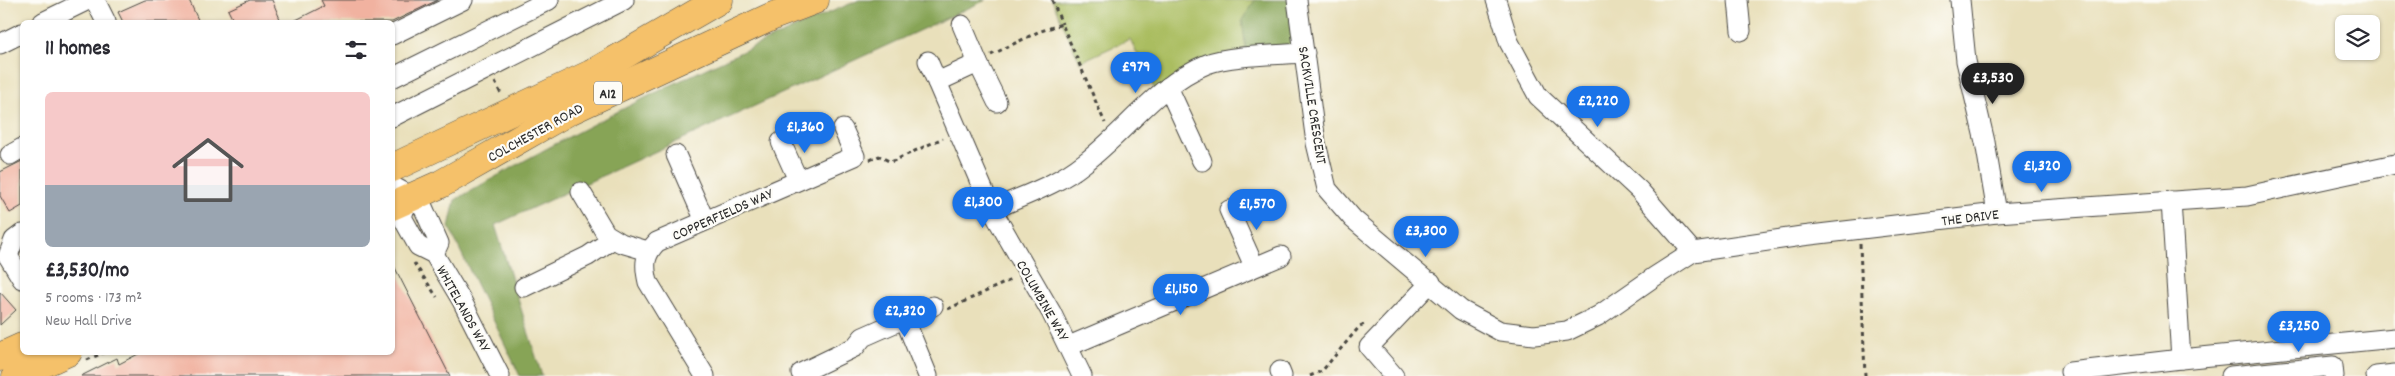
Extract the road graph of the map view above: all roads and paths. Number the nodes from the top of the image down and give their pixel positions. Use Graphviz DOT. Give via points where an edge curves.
graph roads {
  1 [pos="88,0"];
  2 [pos="95,0"];
  3 [pos="463,0"];
  4 [pos="549,0"];
  5 [pos="624,0"];
  6 [pos="719,0"];
  7 [pos="815,0"];
  8 [pos="1052,0"];
  9 [pos="1297,0"];
  10 [pos="1496,0"];
  11 [pos="1738,0"];
  12 [pos="1960,0"];
  13 [pos="47,20"];
  14 [pos="105,20"];
  15 [pos="1062,24"];
  16 [pos="962,25"];
  17 [pos="1741,32"];
  18 [pos="20,34"];
  19 [pos="395,34"];
  20 [pos="0,44"];
  21 [pos="1305,53"];
  22 [pos="928,61"];
  23 [pos="978,63"];
  24 [pos="395,77"];
  25 [pos="937,82"];
  26 [pos="1168,87"];
  27 [pos="997,102"];
  28 [pos="395,115"];
  29 [pos="843,129"];
  30 [pos="958,131"];
  31 [pos="1112,139"];
  32 [pos="781,142"];
  33 [pos="676,155"];
  34 [pos="1202,161"];
  35 [pos="404,163"];
  36 [pos="863,163"];
  37 [pos="2395,164"];
  38 [pos="798,180"];
  39 [pos="582,192"];
  40 [pos="401,197"];
  41 [pos="2171,201"];
  42 [pos="992,210"];
  43 [pos="1229,210"];
  44 [pos="1997,213"];
  45 [pos="705,221"];
  46 [pos="1860,230"];
  47 [pos="20,236"];
  48 [pos="613,239"];
  49 [pos="648,251"];
  50 [pos="1693,252"];
  51 [pos="1281,256"];
  52 [pos="4,258"];
  53 [pos="410,259"];
  54 [pos="1254,266"];
  55 [pos="1027,273"];
  56 [pos="20,277"];
  57 [pos="1430,282"];
  58 [pos="524,287"];
  59 [pos="438,298"];
  60 [pos="933,306"];
  61 [pos="905,320"];
  62 [pos="2395,338"];
  63 [pos="1069,346"];
  64 [pos="20,348"];
  65 [pos="62,355"];
  66 [pos="0,357"];
  67 [pos="2181,359"];
  68 [pos="801,372"];
  69 [pos="2070,372"];
  70 [pos="2395,374"];
  71 [pos="703,375"];
  72 [pos="16,376"];
  73 [pos="500,376"];
  74 [pos="928,376"];
  75 [pos="1082,376"];
  76 [pos="1394,376"];
  77 [pos="1865,376"];
  78 [pos="2231,376"];
  79 [pos="2334,376"];
  80 [pos="2376,376"];
  1 -- 13 [label="street"];
  2 -- 14 [label="street"];
  3 -- 19 [label="street"];
  4 -- 24 [label="street"];
  5 -- 28 [label="street"];
  6 -- 35 [label="highway, COLCHESTER ROAD / A12" via="591,74"];
  7 -- 40 [label="highway, COLCHESTER ROAD / A12" via="773,16 569,111 441,184"];
  8 -- 15 [label="path"];
  9 -- 21 [label="street, SACKVILLE CRESCENT"];
  10 -- 50 [label="street" via="1508,42 1538,96 1640,190"];
  11 -- 17 [label="street"];
  12 -- 44 [label="street" via="1966,61"];
  15 -- 23 [label="path" via="999,50"];
  15 -- 31 [label="path"];
  16 -- 23 [label="street"];
  18 -- 20 [label="street"];
  21 -- 26 [label="street" via="1208,63"];
  21 -- 57 [label="street, SACKVILLE CRESCENT" via="1316,143 1328,189 1352,220"];
  22 -- 25 [label="street, COLUMBINE WAY"];
  23 -- 25 [label="street"];
  23 -- 27 [label="street"];
  25 -- 30 [label="street, COLUMBINE WAY"];
  26 -- 31 [label="street"];
  26 -- 34 [label="street"];
  29 -- 38 [label="street, COPPERFIELDS WAY" via="855,156"];
  30 -- 36 [label="path" via="891,162 879,156"];
  30 -- 42 [label="street, COLUMBINE WAY"];
  31 -- 42 [label="street" via="1065,176"];
  32 -- 38 [label="street"];
  33 -- 45 [label="street"];
  35 -- 40 [label="highway"];
  37 -- 41 [label="street, THE DRIVE" via="2247,196"];
  38 -- 45 [label="street, COPPERFIELDS WAY"];
  39 -- 48 [label="street" via="606,234"];
  40 -- 73 [label="street, WHITELANDS WAY" via="402,217 418,246 434,254"];
  41 -- 44 [label="street, THE DRIVE"];
  41 -- 67 [label="street"];
  42 -- 55 [label="street, COLUMBINE WAY"];
  43 -- 54 [label="street"];
  44 -- 46 [label="street, THE DRIVE"];
  45 -- 49 [label="street, COPPERFIELDS WAY" via="657,242"];
  46 -- 50 [label="street, THE DRIVE"];
  46 -- 77 [label="path"];
  47 -- 52 [label="street"];
  48 -- 49 [label="street"];
  48 -- 58 [label="street" via="588,256"];
  49 -- 71 [label="street" via="645,270 648,282"];
  50 -- 57 [label="street, SACKVILLE CRESCENT" via="1598,316 1567,331 1534,335 1500,331 1461,310"];
  51 -- 54 [label="street"];
  52 -- 56 [label="street"];
  53 -- 59 [label="path"];
  54 -- 63 [label="street"];
  55 -- 60 [label="path" via="941,312"];
  55 -- 63 [label="street, COLUMBINE WAY"];
  57 -- 76 [label="street" via="1370,347"];
  60 -- 61 [label="street"];
  61 -- 68 [label="street" via="864,337 855,347"];
  61 -- 74 [label="street"];
  62 -- 67 [label="street"];
  63 -- 75 [label="street, COLUMBINE WAY"];
  64 -- 66 [label="highway"];
  65 -- 72 [label="highway"];
  67 -- 69 [label="street"];
  70 -- 80 [label="street"];
  78 -- 79 [label="street" via="2333,366"];
}
